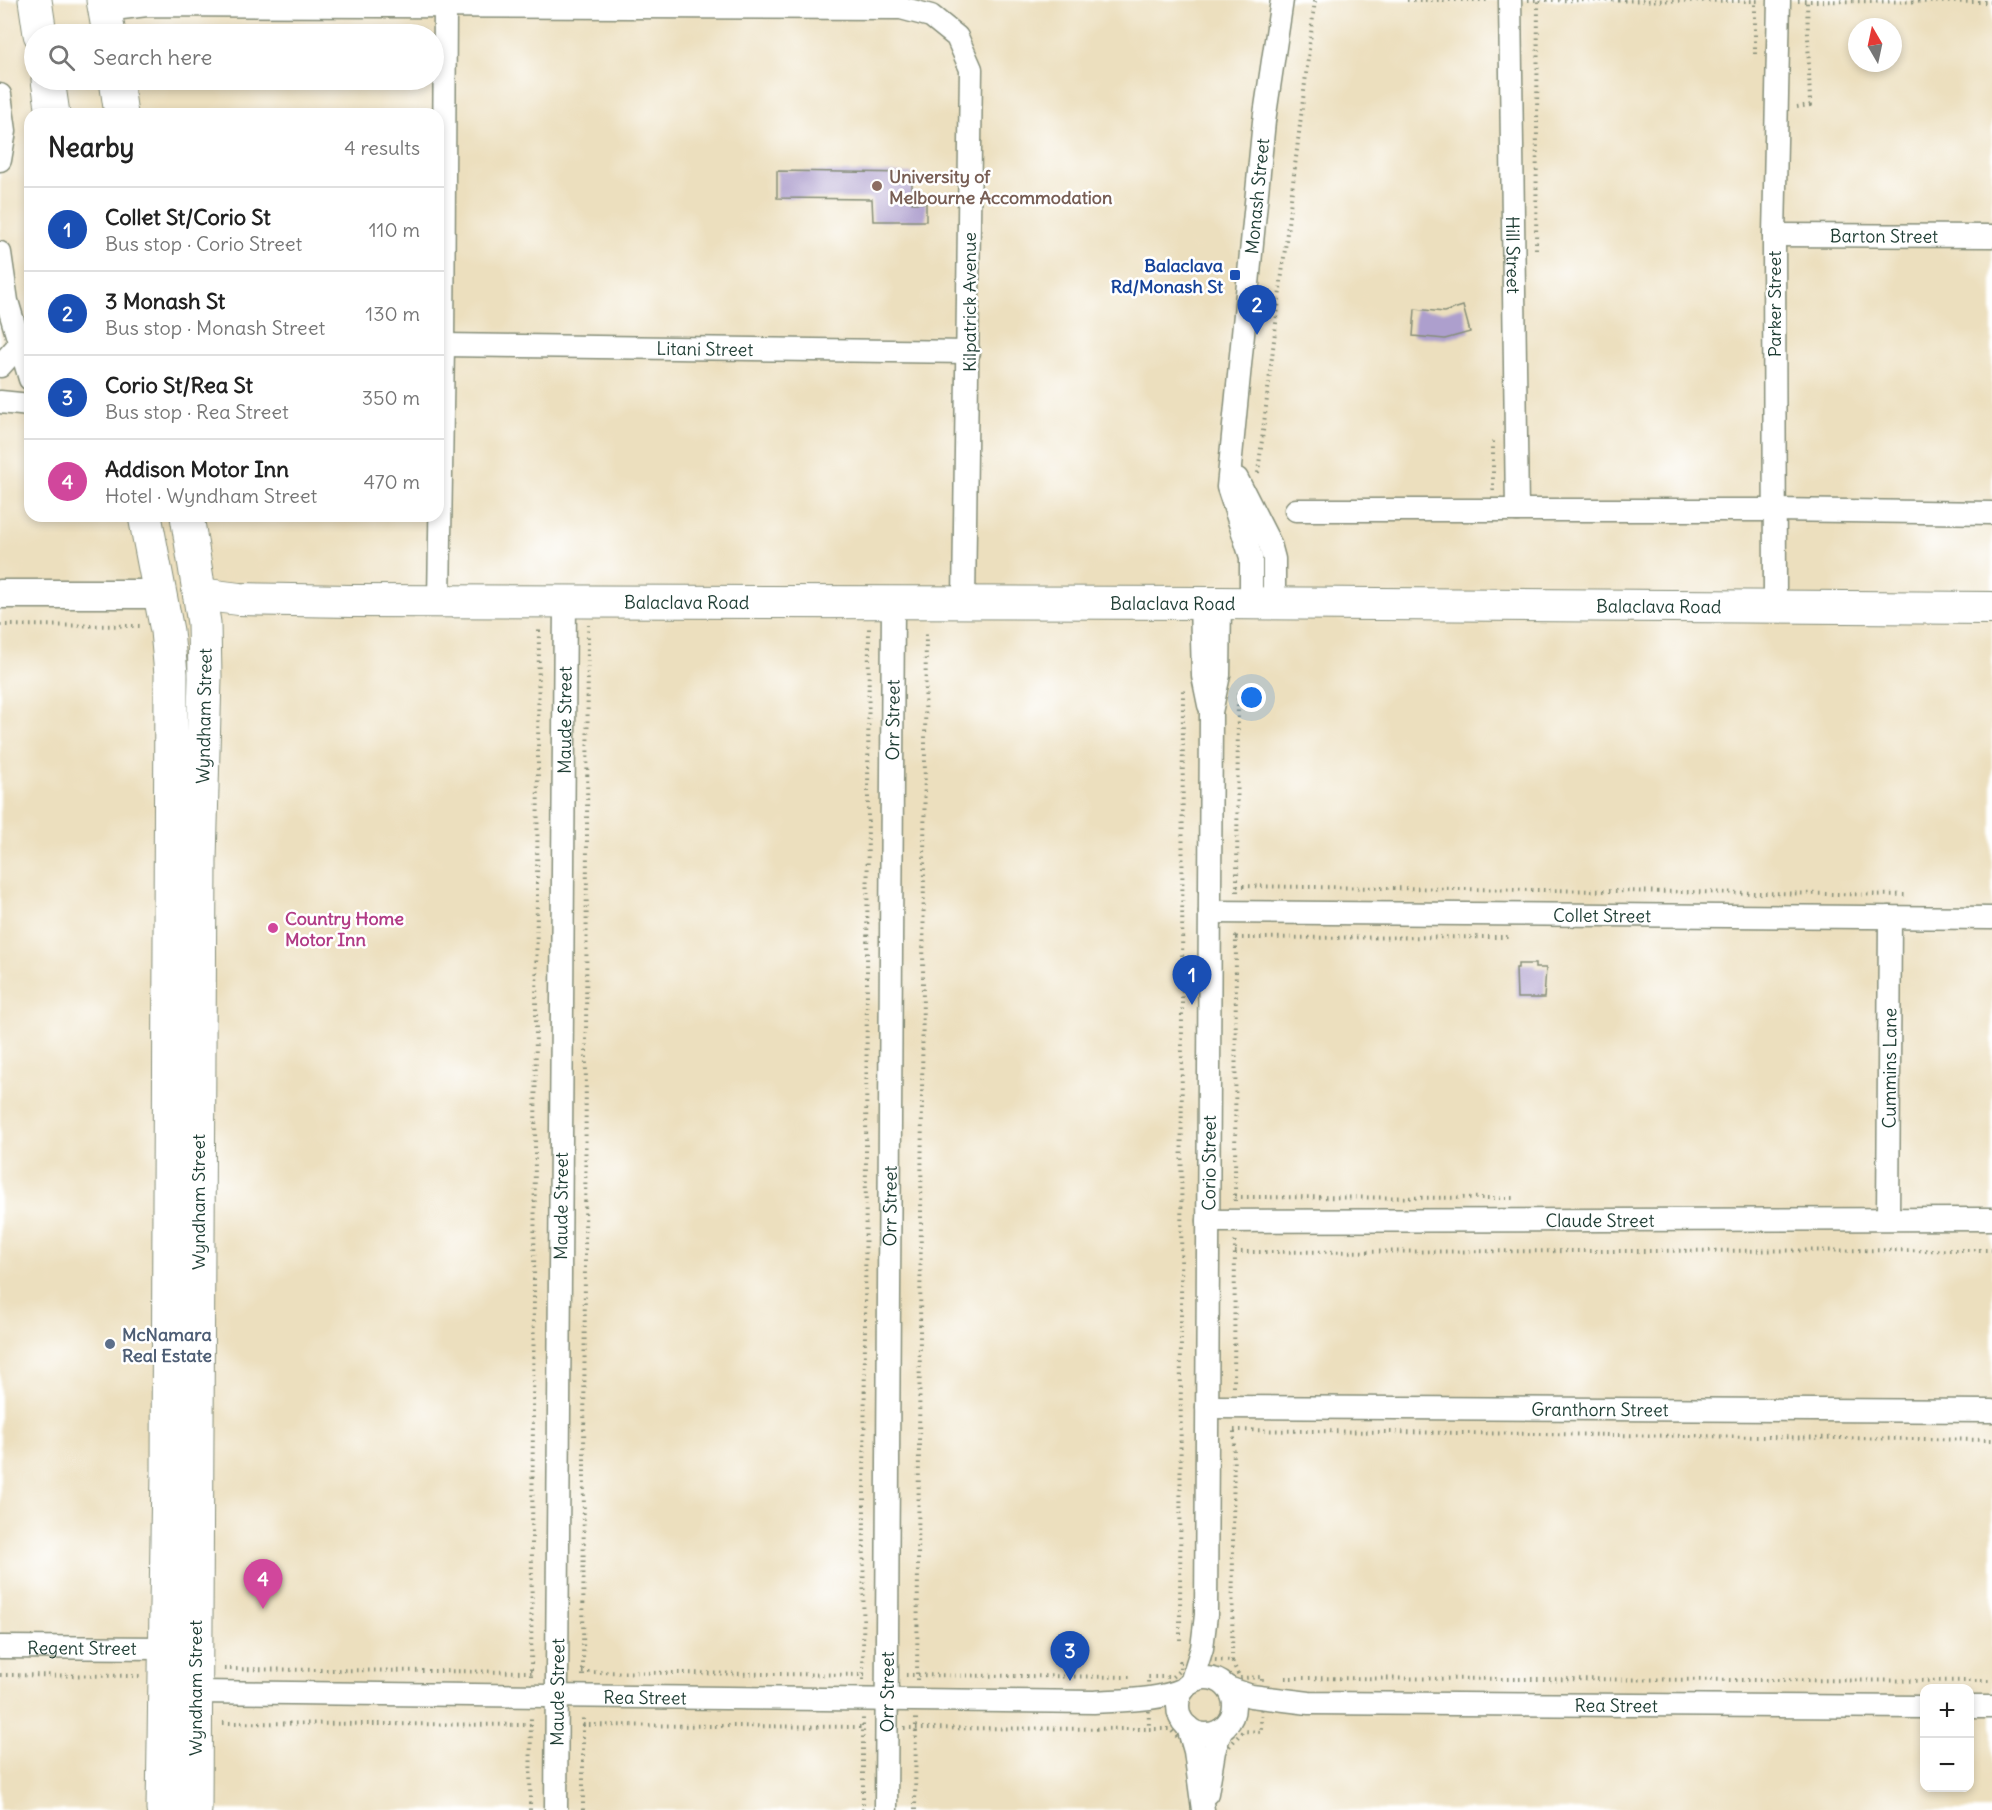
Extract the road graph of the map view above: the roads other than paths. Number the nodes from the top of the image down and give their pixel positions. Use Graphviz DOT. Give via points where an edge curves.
graph roads {
  1 [pos="35,0"];
  2 [pos="1282,0"];
  3 [pos="1510,0"];
  4 [pos="1779,1"];
  5 [pos="445,6"];
  6 [pos="106,15"];
  7 [pos="39,24"];
  8 [pos="49,90"];
  9 [pos="117,90"];
  10 [pos="0,95"];
  11 [pos="52,108"];
  12 [pos="120,108"];
  13 [pos="0,160"];
  14 [pos="444,176"];
  15 [pos="1774,235"];
  16 [pos="1992,236"];
  17 [pos="0,253"];
  18 [pos="19,345"];
  19 [pos="444,345"];
  20 [pos="969,352"];
  21 [pos="24,360"];
  22 [pos="0,366"];
  23 [pos="0,402"];
  24 [pos="24,404"];
  25 [pos="1296,510"];
  26 [pos="1517,510"];
  27 [pos="1774,510"];
  28 [pos="1992,513"];
  29 [pos="146,522"];
  30 [pos="189,522"];
  31 [pos="440,522"];
  32 [pos="0,594"];
  33 [pos="160,594"];
  34 [pos="199,594"];
  35 [pos="439,601"];
  36 [pos="565,602"];
  37 [pos="893,602"];
  38 [pos="964,602"];
  39 [pos="1210,603"];
  40 [pos="1263,603"];
  41 [pos="1774,607"];
  42 [pos="1992,608"];
  43 [pos="1210,912"];
  44 [pos="1890,918"];
  45 [pos="1992,918"];
  46 [pos="1887,1218"];
  47 [pos="1992,1219"];
  48 [pos="1208,1221"];
  49 [pos="1207,1407"];
  50 [pos="1992,1411"];
  51 [pos="1206,1615"];
  52 [pos="0,1647"];
  53 [pos="181,1649"];
  54 [pos="1225,1685"];
  55 [pos="167,1686"];
  56 [pos="1187,1686"];
  57 [pos="557,1695"];
  58 [pos="887,1701"];
  59 [pos="1094,1702"];
  60 [pos="1309,1703"];
  61 [pos="1920,1707"];
  62 [pos="1974,1707"];
  63 [pos="1992,1707"];
  64 [pos="1185,1724"];
  65 [pos="1226,1724"];
  66 [pos="163,1810"];
  67 [pos="195,1810"];
  68 [pos="556,1810"];
  69 [pos="886,1810"];
  70 [pos="1203,1810"];
  1 -- 7 [label="highway"];
  2 -- 40 [label="street, Monash Street" via="1264,121 1228,487"];
  3 -- 26 [label="street, Hill Street"];
  4 -- 15 [label="street, Parker Street"];
  5 -- 6 [label="street, Kilpatrick Avenue" via="139,5"];
  5 -- 14 [label="street"];
  5 -- 20 [label="street, Kilpatrick Avenue" via="901,8 932,16 957,37 971,69"];
  8 -- 11 [label="highway"];
  9 -- 12 [label="highway"];
  10 -- 13 [label="street" via="5,131"];
  15 -- 16 [label="street, Barton Street"];
  15 -- 27 [label="street, Parker Street"];
  17 -- 18 [label="street"];
  18 -- 21 [label="street"];
  18 -- 22 [label="street"];
  19 -- 20 [label="street, Litani Street"];
  20 -- 38 [label="street, Kilpatrick Avenue"];
  23 -- 24 [label="street"];
  25 -- 26 [label="street"];
  26 -- 27 [label="street"];
  27 -- 28 [label="street"];
  27 -- 41 [label="street, Parker Street"];
  29 -- 33 [label="highway, Wyndham Street"];
  30 -- 34 [label="highway, Wyndham Street"];
  31 -- 35 [label="street"];
  32 -- 33 [label="street"];
  33 -- 34 [label="highway"];
  33 -- 53 [label="highway, Wyndham Street" via="167,634 171,709"];
  34 -- 35 [label="main road, Balaclava Road" via="239,599"];
  34 -- 53 [label="highway, Wyndham Street" via="205,634 205,678"];
  35 -- 36 [label="main road, Balaclava Road"];
  36 -- 37 [label="main road, Balaclava Road"];
  36 -- 57 [label="street, Maude Street"];
  37 -- 38 [label="main road, Balaclava Road"];
  37 -- 58 [label="street, Orr Street"];
  38 -- 39 [label="main road, Balaclava Road"];
  39 -- 40 [label="main road, Balaclava Road"];
  39 -- 43 [label="street, Corio Street" via="1219,675 1211,712"];
  40 -- 41 [label="main road, Balaclava Road"];
  41 -- 42 [label="main road, Balaclava Road"];
  43 -- 44 [label="street, Collet Street"];
  43 -- 48 [label="street, Corio Street"];
  44 -- 45 [label="street, Collet Street"];
  44 -- 46 [label="street, Cummins Lane"];
  46 -- 47 [label="street, Claude Street"];
  46 -- 48 [label="street, Claude Street"];
  48 -- 49 [label="street, Corio Street"];
  49 -- 50 [label="street, Granthorn Street"];
  49 -- 51 [label="street, Corio Street"];
  51 -- 54 [label="street, Corio Street"];
  51 -- 56 [label="street, Corio Street" via="1202,1648"];
  52 -- 53 [label="street, Regent Street"];
  53 -- 55 [label="highway, Wyndham Street"];
  54 -- 56 [label="street" via="1206,1678"];
  54 -- 60 [label="street, Rea Street" via="1251,1696"];
  54 -- 65 [label="street" via="1234,1702"];
  55 -- 57 [label="street, Rea Street"];
  55 -- 66 [label="highway, Wyndham Street"];
  55 -- 67 [label="highway, Wyndham Street"];
  56 -- 59 [label="street, Rea Street" via="1173,1694"];
  56 -- 64 [label="street" via="1178,1705"];
  57 -- 58 [label="street, Rea Street"];
  57 -- 68 [label="street, Maude Street"];
  58 -- 59 [label="street, Rea Street"];
  58 -- 69 [label="street, Orr Street"];
  59 -- 64 [label="street, Rea Street" via="1145,1709"];
  60 -- 61 [label="street, Rea Street"];
  60 -- 65 [label="street, Rea Street" via="1268,1708"];
  62 -- 63 [label="street"];
  64 -- 65 [label="street" via="1204,1734"];
  64 -- 70 [label="street" via="1195,1751"];
  65 -- 70 [label="street" via="1214,1751"];
}
